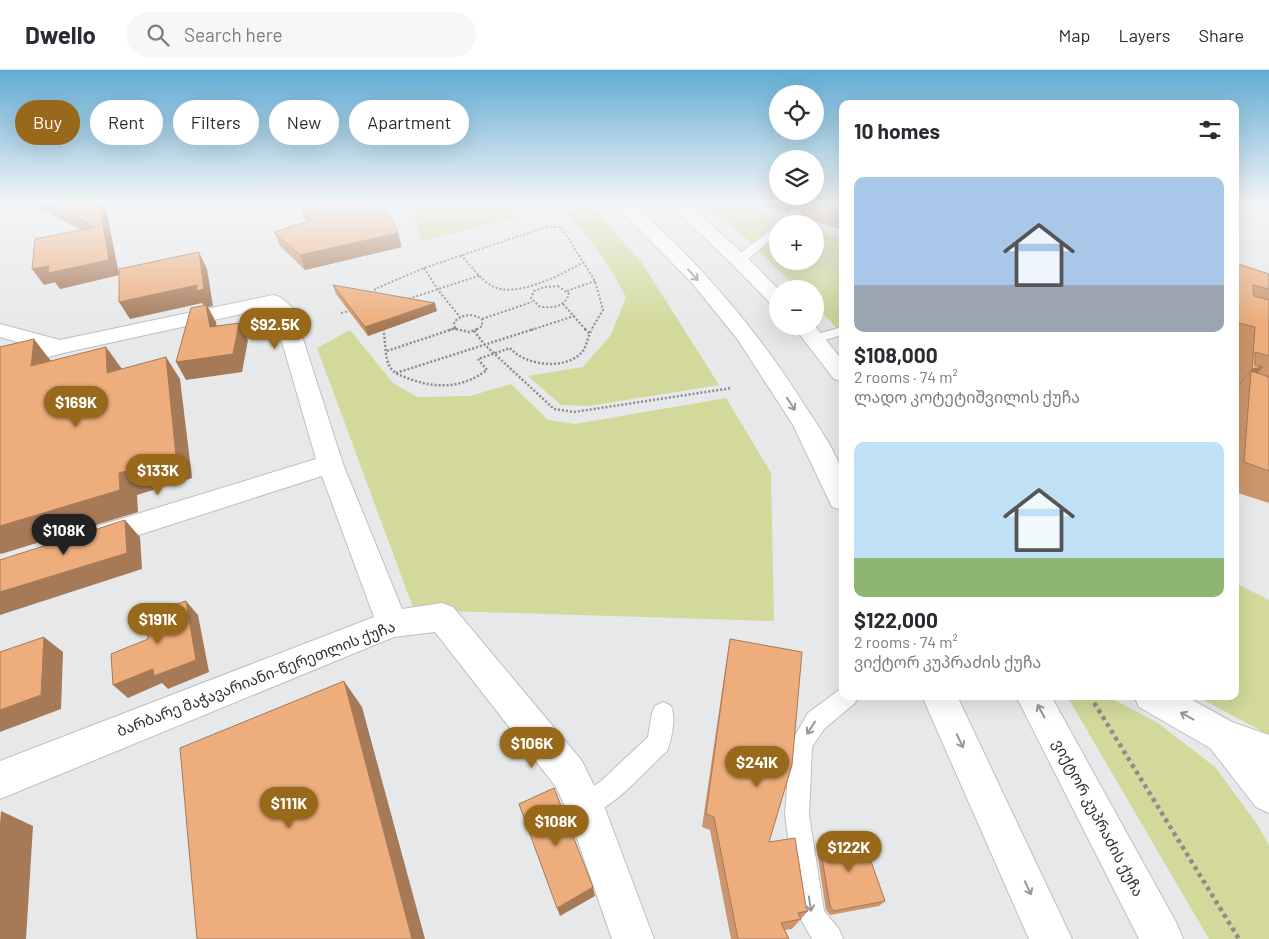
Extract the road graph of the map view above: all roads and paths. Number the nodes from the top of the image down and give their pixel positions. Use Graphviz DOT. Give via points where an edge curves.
graph roads {
  1 [pos="496,244"];
  2 [pos="572,244"];
  3 [pos="663,244"];
  4 [pos="721,244"];
  5 [pos="759,244"];
  6 [pos="461,255"];
  7 [pos="739,260"];
  8 [pos="584,262"];
  9 [pos="424,268"];
  10 [pos="481,275"];
  11 [pos="595,281"];
  12 [pos="533,284"];
  13 [pos="538,288"];
  14 [pos="438,290"];
  15 [pos="567,291"];
  16 [pos="769,291"];
  17 [pos="405,300"];
  18 [pos="532,302"];
  19 [pos="386,304"];
  20 [pos="563,304"];
  21 [pos="376,306"];
  22 [pos="357,309"];
  23 [pos="341,313"];
  24 [pos="574,316"];
  25 [pos="460,317"];
  26 [pos="482,319"];
  27 [pos="455,328"];
  28 [pos="0,330"];
  29 [pos="474,331"];
  30 [pos="839,331"];
  31 [pos="824,332"];
  32 [pos="589,333"];
  33 [pos="811,335"];
  34 [pos="486,345"];
  35 [pos="60,347"];
  36 [pos="387,351"];
  37 [pos="494,353"];
  38 [pos="0,363"];
  39 [pos="839,370"];
  40 [pos="396,373"];
  41 [pos="732,388"];
  42 [pos="330,464"];
  43 [pos="839,494"];
  44 [pos="75,544"];
  45 [pos="392,624"];
  46 [pos="842,700"];
  47 [pos="942,700"];
  48 [pos="1035,700"];
  49 [pos="1092,700"];
  50 [pos="1159,700"];
  51 [pos="663,712"];
  52 [pos="1223,736"];
  53 [pos="1269,753"];
  54 [pos="0,780"];
  55 [pos="1269,794"];
  56 [pos="585,806"];
  57 [pos="633,939"];
  58 [pos="829,939"];
  59 [pos="1051,939"];
  60 [pos="1162,939"];
  61 [pos="1239,939"];
  1 -- 6 [label="path"];
  2 -- 8 [label="path"];
  3 -- 43 [label="street, one-way" via="729,316 770,370 805,426"];
  4 -- 7 [label="street"];
  5 -- 7 [label="lane"];
  6 -- 9 [label="path"];
  6 -- 10 [label="path"];
  7 -- 16 [label="street"];
  8 -- 11 [label="path"];
  8 -- 12 [label="path" via="565,274"];
  9 -- 14 [label="path"];
  9 -- 21 [label="path" via="375,289"];
  10 -- 12 [label="path" via="493,286 506,290"];
  10 -- 14 [label="path"];
  11 -- 15 [label="path"];
  11 -- 32 [label="path" via="603,310"];
  12 -- 13 [label="path"];
  13 -- 15 [label="path" via="558,286"];
  13 -- 18 [label="path" via="531,295"];
  14 -- 17 [label="path"];
  14 -- 25 [label="path"];
  15 -- 20 [label="path" via="569,298"];
  18 -- 20 [label="path" via="550,307"];
  18 -- 26 [label="path"];
  19 -- 21 [label="path"];
  20 -- 24 [label="path"];
  21 -- 36 [label="path"];
  22 -- 23 [label="path"];
  24 -- 32 [label="path"];
  24 -- 34 [label="path"];
  25 -- 26 [label="path" via="470,315"];
  25 -- 27 [label="path" via="454,322"];
  26 -- 29 [label="path" via="482,326"];
  27 -- 29 [label="path" via="463,332"];
  27 -- 36 [label="path"];
  28 -- 35 [label="street"];
  29 -- 34 [label="path"];
  30 -- 31 [label="lane"];
  32 -- 37 [label="path" via="583,351 565,361 533,364 513,354 510,348"];
  33 -- 39 [label="street"];
  34 -- 37 [label="path"];
  34 -- 40 [label="path"];
  35 -- 38 [label="street"];
  35 -- 42 [label="street" via="272,301 283,308"];
  36 -- 40 [label="path" via="390,366"];
  37 -- 40 [label="path" via="478,359 487,370 478,379 449,386 424,386"];
  37 -- 41 [label="path" via="554,409 574,412"];
  42 -- 44 [label="street"];
  42 -- 45 [label="street"];
  45 -- 54 [label="street, ბარბარე მაჭავარიანი-წერეთლის ქუჩა"];
  45 -- 56 [label="street, ბარბარე მაჭავარიანი-წერეთლის ქუჩა" via="442,617 569,774"];
  46 -- 58 [label="lane, one-way" via="816,721 801,744 797,814 812,916"];
  47 -- 59 [label="street, one-way"];
  60 -- 48 [label="street, ვიქტორ კუპრაძის ქუჩა, one-way"];
  49 -- 61 [label="path"];
  52 -- 50 [label="street, one-way"];
  51 -- 56 [label="lane" via="659,743 608,790"];
  52 -- 53 [label="street"];
  52 -- 55 [label="street"];
  56 -- 57 [label="street, ბარბარე მაჭავარიანი-წერეთლის ქუჩა"];
}
